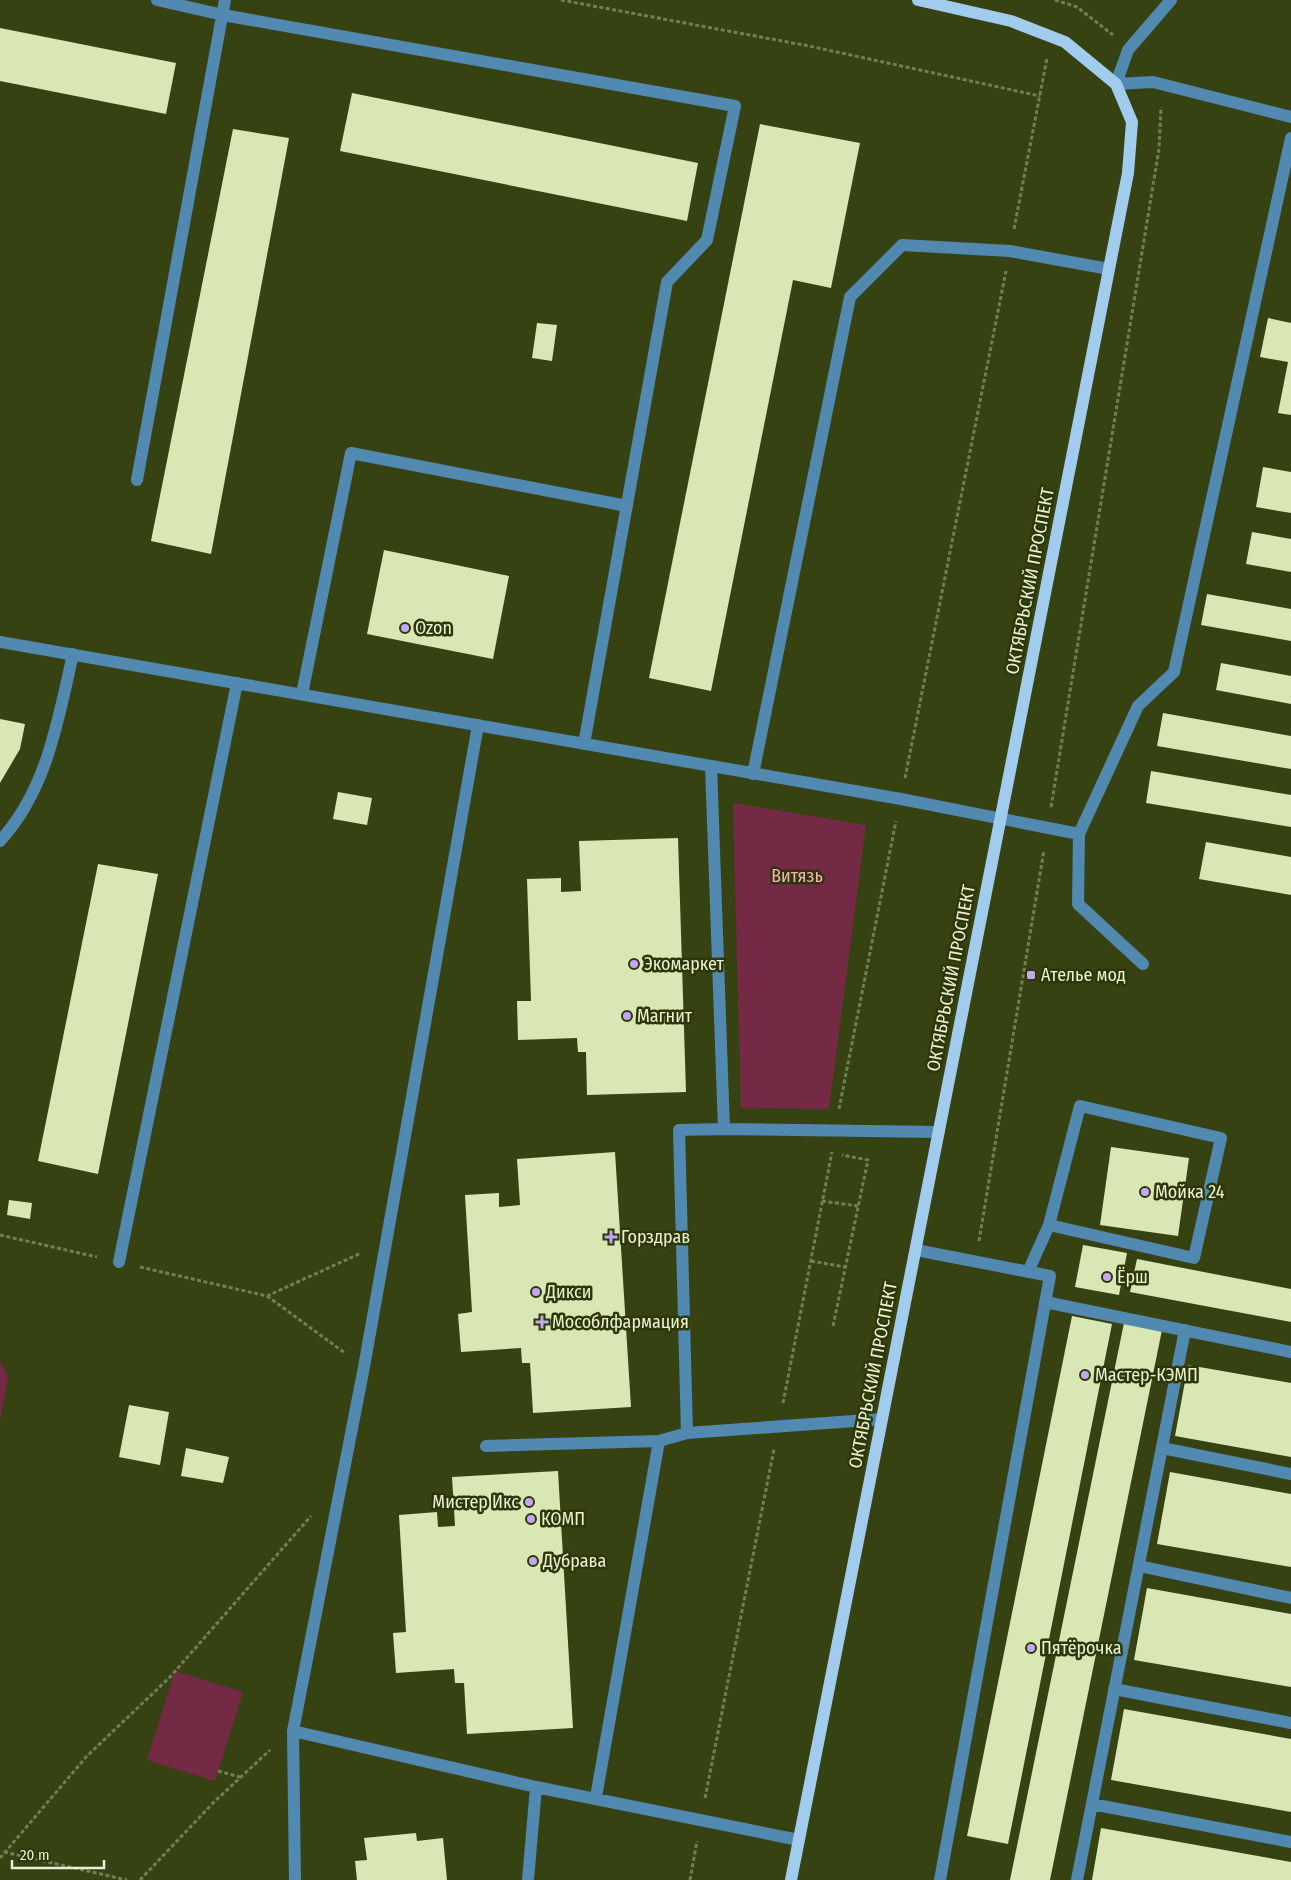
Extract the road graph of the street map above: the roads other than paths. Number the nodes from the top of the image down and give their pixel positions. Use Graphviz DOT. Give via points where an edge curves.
graph roads {
  1 [pos="157,0"];
  2 [pos="225,0"];
  3 [pos="918,0"];
  4 [pos="1171,0"];
  5 [pos="222,15"];
  6 [pos="1116,84"];
  7 [pos="1291,117"];
  8 [pos="1291,138"];
  9 [pos="1109,269"];
  10 [pos="137,480"];
  11 [pos="627,506"];
  12 [pos="0,642"];
  13 [pos="73,654"];
  14 [pos="237,683"];
  15 [pos="302,694"];
  16 [pos="478,725"];
  17 [pos="584,744"];
  18 [pos="711,766"];
  19 [pos="754,774"];
  20 [pos="1000,819"];
  21 [pos="1079,834"];
  22 [pos="0,841"];
  23 [pos="1143,964"];
  24 [pos="724,1129"];
  25 [pos="939,1132"];
  26 [pos="1049,1225"];
  27 [pos="916,1250"];
  28 [pos="119,1262"];
  29 [pos="1028,1272"];
  30 [pos="1045,1302"];
  31 [pos="1185,1330"];
  32 [pos="1291,1352"];
  33 [pos="882,1419"];
  34 [pos="688,1433"];
  35 [pos="659,1441"];
  36 [pos="486,1446"];
  37 [pos="1162,1448"];
  38 [pos="1291,1474"];
  39 [pos="1138,1566"];
  40 [pos="1291,1598"];
  41 [pos="1114,1689"];
  42 [pos="1291,1723"];
  43 [pos="293,1731"];
  44 [pos="536,1787"];
  45 [pos="596,1798"];
  46 [pos="1092,1804"];
  47 [pos="799,1840"];
  48 [pos="1291,1842"];
  49 [pos="295,1880"];
  50 [pos="528,1880"];
  51 [pos="791,1880"];
  52 [pos="940,1880"];
  53 [pos="1076,1880"];
  1 -- 5 [label="street"];
  2 -- 5 [label="street"];
  3 -- 6 [label="main road" via="1011,21 1066,42"];
  4 -- 6 [label="street" via="1128,50"];
  5 -- 10 [label="street"];
  5 -- 11 [label="street" via="735,106 707,240 667,282"];
  6 -- 7 [label="street" via="1153,82"];
  6 -- 9 [label="main road, ОКТЯБРЬСКИЙ ПРОСПЕКТ" via="1132,122 1128,172"];
  8 -- 21 [label="street" via="1174,672 1138,706"];
  9 -- 19 [label="street" via="1010,251 902,245 850,297"];
  9 -- 20 [label="main road, ОКТЯБРЬСКИЙ ПРОСПЕКТ"];
  11 -- 15 [label="street" via="351,453"];
  11 -- 17 [label="street"];
  12 -- 13 [label="street"];
  13 -- 14 [label="street"];
  13 -- 22 [label="street" via="50,753 18,822"];
  14 -- 15 [label="street"];
  14 -- 28 [label="street"];
  15 -- 16 [label="street"];
  16 -- 17 [label="street"];
  16 -- 43 [label="street" via="364,1367"];
  17 -- 18 [label="street"];
  18 -- 19 [label="street"];
  18 -- 24 [label="street"];
  19 -- 20 [label="street"];
  20 -- 21 [label="street"];
  20 -- 25 [label="main road, ОКТЯБРЬСКИЙ ПРОСПЕКТ"];
  21 -- 23 [label="street" via="1078,904"];
  24 -- 25 [label="street"];
  24 -- 34 [label="street" via="679,1130"];
  25 -- 27 [label="main road, ОКТЯБРЬСКИЙ ПРОСПЕКТ"];
  26 -- 26 [label="street" via="1080,1106 1221,1138 1194,1258"];
  26 -- 29 [label="street"];
  27 -- 29 [label="street"];
  27 -- 33 [label="main road, ОКТЯБРЬСКИЙ ПРОСПЕКТ"];
  29 -- 30 [label="street" via="1050,1276"];
  30 -- 31 [label="street"];
  30 -- 52 [label="street"];
  31 -- 32 [label="street"];
  31 -- 37 [label="street"];
  33 -- 34 [label="street"];
  33 -- 47 [label="main road, ОКТЯБРЬСКИЙ ПРОСПЕКТ"];
  34 -- 35 [label="street"];
  35 -- 36 [label="street"];
  35 -- 45 [label="street"];
  37 -- 38 [label="street"];
  37 -- 39 [label="street"];
  39 -- 40 [label="street"];
  39 -- 41 [label="street"];
  41 -- 42 [label="street"];
  41 -- 46 [label="street"];
  43 -- 44 [label="street"];
  43 -- 49 [label="street"];
  44 -- 45 [label="street"];
  44 -- 50 [label="street"];
  45 -- 47 [label="street"];
  46 -- 48 [label="street"];
  46 -- 53 [label="street"];
  47 -- 51 [label="main road, ОКТЯБРЬСКИЙ ПРОСПЕКТ"];
}
